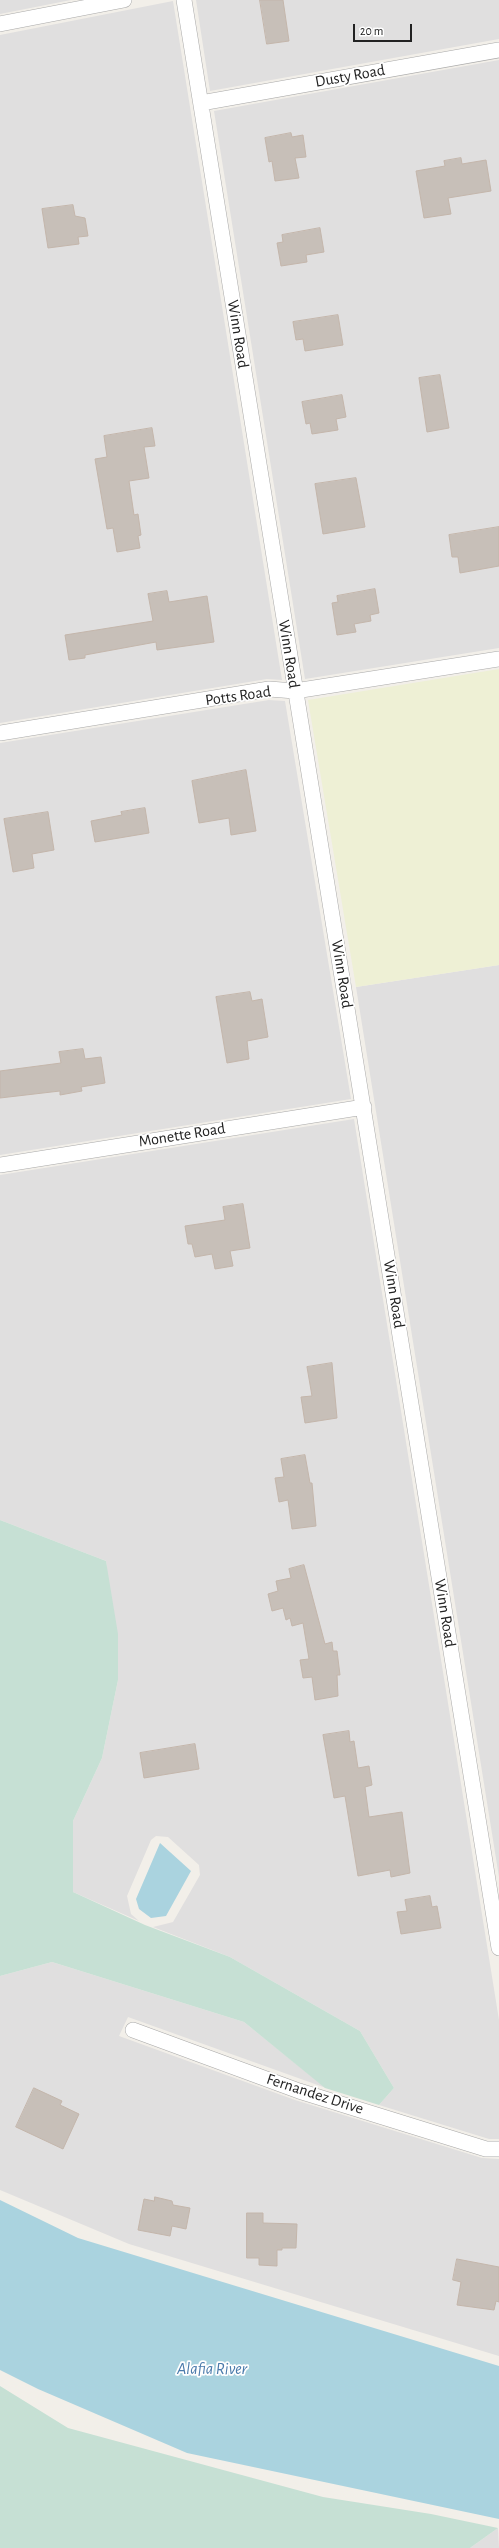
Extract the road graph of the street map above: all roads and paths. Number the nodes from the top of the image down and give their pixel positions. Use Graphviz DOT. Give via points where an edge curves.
graph roads {
  1 [pos="124,0"];
  2 [pos="184,0"];
  3 [pos="0,24"];
  4 [pos="499,50"];
  5 [pos="201,103"];
  6 [pos="499,659"];
  7 [pos="295,691"];
  8 [pos="0,733"];
  9 [pos="364,1107"];
  10 [pos="0,1165"];
  11 [pos="499,1948"];
  12 [pos="133,2030"];
  13 [pos="499,2149"];
  1 -- 3 [label="street"];
  2 -- 5 [label="street, Winn Road"];
  4 -- 5 [label="street, Dusty Road"];
  5 -- 7 [label="street, Winn Road"];
  6 -- 7 [label="street, Potts Road"];
  7 -- 8 [label="street, Potts Road" via="269,689"];
  7 -- 9 [label="street, Winn Road"];
  9 -- 10 [label="street, Monette Road"];
  9 -- 11 [label="street, Winn Road"];
  12 -- 13 [label="street, Fernandez Drive" via="299,2090 486,2149"];
}
